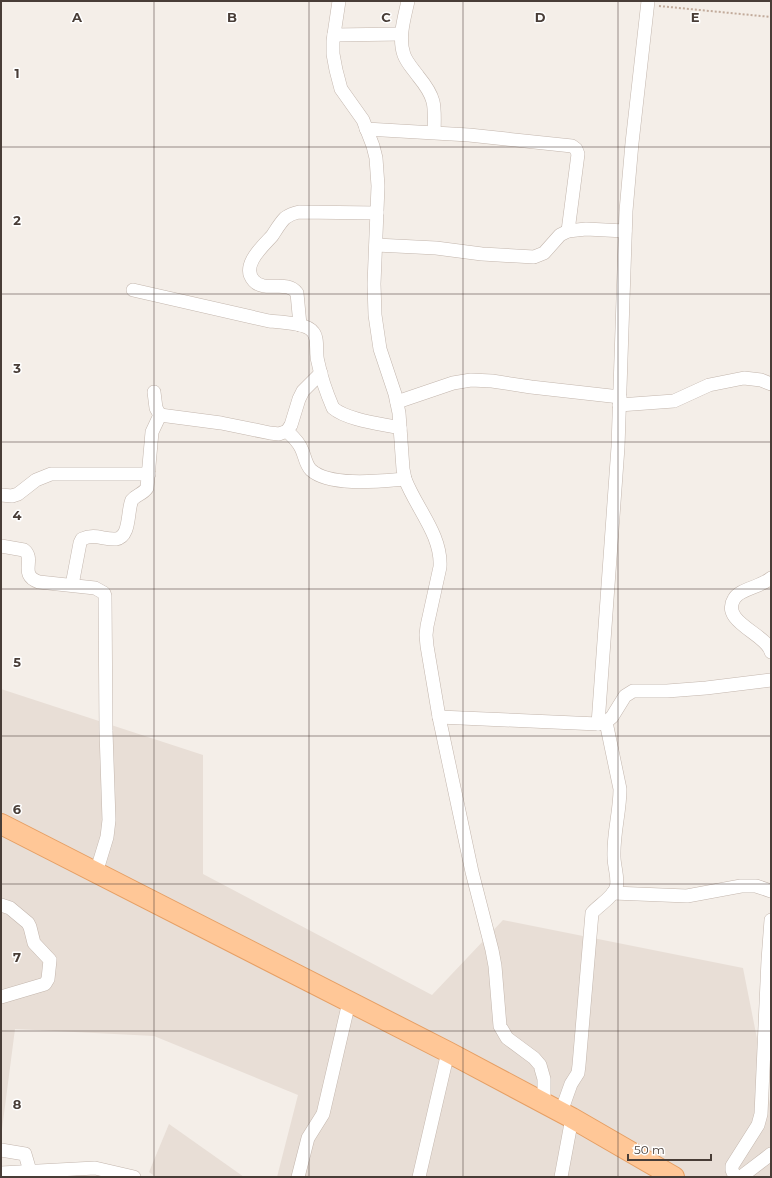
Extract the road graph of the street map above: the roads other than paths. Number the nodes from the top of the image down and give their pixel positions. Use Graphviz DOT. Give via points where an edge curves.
graph roads {
  1 [pos="340,1"];
  2 [pos="408,1"];
  3 [pos="648,3"];
  4 [pos="401,34"];
  5 [pos="334,36"];
  6 [pos="366,129"];
  7 [pos="434,132"];
  8 [pos="377,213"];
  9 [pos="568,231"];
  10 [pos="625,231"];
  11 [pos="376,245"];
  12 [pos="133,290"];
  13 [pos="300,325"];
  14 [pos="321,373"];
  15 [pos="771,384"];
  16 [pos="154,392"];
  17 [pos="620,401"];
  18 [pos="397,402"];
  19 [pos="160,415"];
  20 [pos="400,428"];
  21 [pos="287,431"];
  22 [pos="149,474"];
  23 [pos="405,479"];
  24 [pos="1,496"];
  25 [pos="1,546"];
  26 [pos="771,578"];
  27 [pos="72,585"];
  28 [pos="771,652"];
  29 [pos="771,680"];
  30 [pos="439,717"];
  31 [pos="602,723"];
  32 [pos="1,824"];
  33 [pos="96,873"];
  34 [pos="771,891"];
  35 [pos="613,893"];
  36 [pos="1,905"];
  37 [pos="771,920"];
  38 [pos="1,997"];
  39 [pos="349,1002"];
  40 [pos="448,1052"];
  41 [pos="559,1111"];
  42 [pos="1,1150"];
  43 [pos="771,1154"];
  44 [pos="30,1171"];
  45 [pos="1,1173"];
  46 [pos="134,1177"];
  47 [pos="298,1177"];
  48 [pos="419,1177"];
  49 [pos="561,1177"];
  50 [pos="674,1177"];
  51 [pos="735,1177"];
  52 [pos="742,1177"];
  1 -- 5 [label="street"];
  2 -- 4 [label="street"];
  3 -- 10 [label="street"];
  4 -- 5 [label="street"];
  4 -- 7 [label="street" via="408,64 430,90 433,98"];
  5 -- 6 [label="street" via="333,54 341,89 363,120"];
  6 -- 7 [label="street"];
  6 -- 8 [label="street" via="376,158"];
  7 -- 9 [label="street" via="572,146 578,154"];
  8 -- 11 [label="street"];
  8 -- 13 [label="street" via="292,214 284,219 256,254 250,270 251,277 260,284 294,289 297,293"];
  9 -- 10 [label="street"];
  9 -- 11 [label="street" via="560,235 544,253 534,257"];
  10 -- 17 [label="street"];
  11 -- 18 [label="street" via="374,296 377,332"];
  12 -- 13 [label="street"];
  13 -- 14 [label="street" via="313,331"];
  14 -- 20 [label="street" via="330,402 338,413"];
  14 -- 21 [label="street" via="303,391"];
  15 -- 17 [label="street" via="744,378 708,385 674,402"];
  16 -- 19 [label="street" via="156,408"];
  17 -- 18 [label="street" via="471,380 453,383"];
  17 -- 31 [label="street"];
  18 -- 20 [label="street"];
  19 -- 21 [label="street" via="270,433 279,434"];
  19 -- 22 [label="street" via="152,432"];
  20 -- 23 [label="street"];
  21 -- 23 [label="street" via="301,448 307,465 317,474 337,480 366,482"];
  22 -- 24 [label="street" via="51,474 36,480 18,494"];
  22 -- 27 [label="street" via="147,488 131,503 123,536 115,539 92,536 82,539"];
  23 -- 30 [label="street" via="434,536 441,558 426,635"];
  25 -- 27 [label="street" via="27,552 28,573 33,580"];
  26 -- 28 [label="street" via="764,584 739,593 733,599 732,612 767,644"];
  27 -- 33 [label="street" via="96,588 105,596 109,820 107,837"];
  29 -- 31 [label="street" via="687,690 633,691 625,696 617,711"];
  30 -- 31 [label="street"];
  30 -- 41 [label="street" via="472,872 492,950 500,1026 507,1038 540,1065"];
  31 -- 35 [label="street" via="620,789 614,845 617,880"];
  32 -- 33 [label="main road"];
  33 -- 39 [label="main road"];
  34 -- 35 [label="street" via="741,886 687,896"];
  35 -- 41 [label="street" via="592,913 578,1073"];
  36 -- 38 [label="street" via="10,908 28,923 34,942 50,960 45,984"];
  37 -- 51 [label="street" via="761,1114 758,1125 732,1166"];
  39 -- 40 [label="main road"];
  39 -- 47 [label="street" via="323,1114 308,1138"];
  40 -- 41 [label="main road"];
  40 -- 48 [label="street"];
  41 -- 49 [label="street"];
  41 -- 50 [label="main road"];
  42 -- 44 [label="street" via="25,1154"];
  43 -- 52 [label="street"];
  44 -- 45 [label="street"];
  44 -- 46 [label="street" via="95,1168"];
}
